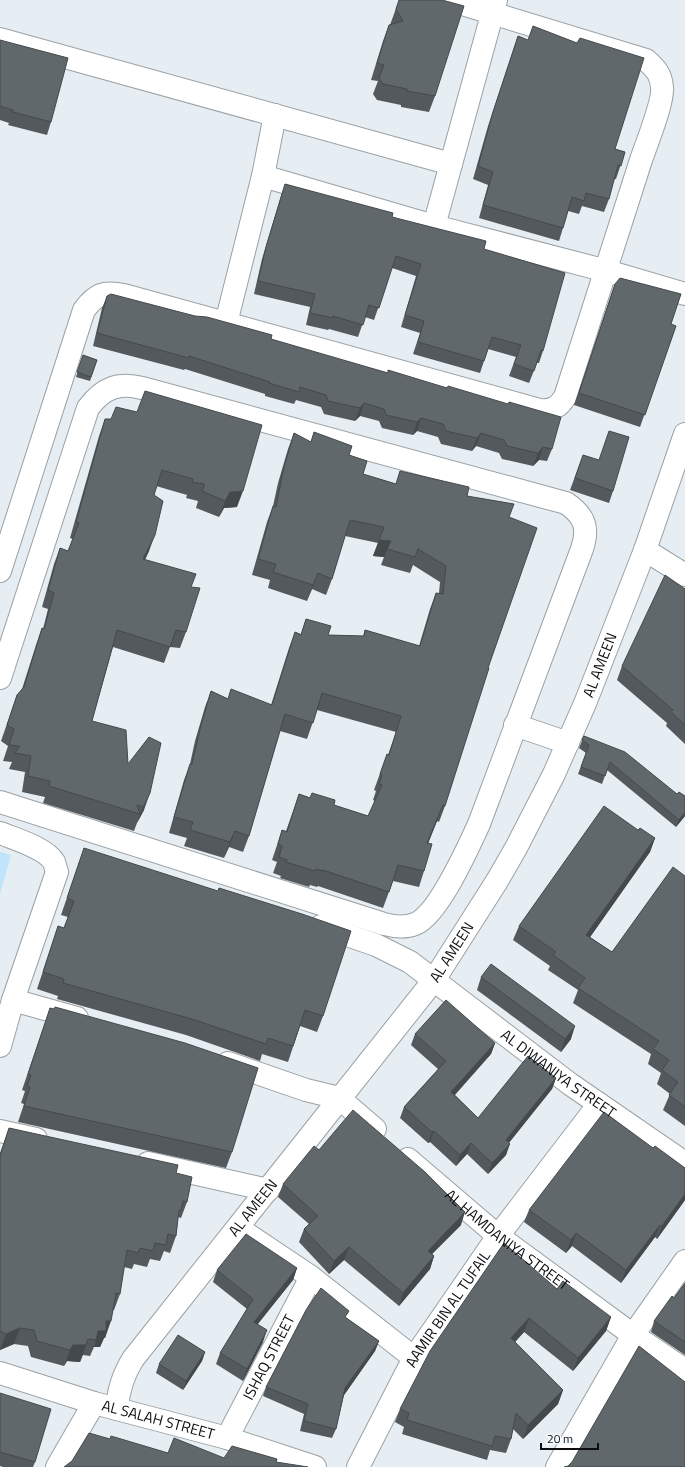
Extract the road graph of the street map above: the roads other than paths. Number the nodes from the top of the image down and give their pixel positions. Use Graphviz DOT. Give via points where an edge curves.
graph roads {
  1 [pos="450,0"];
  2 [pos="495,6"];
  3 [pos="0,39"];
  4 [pos="274,115"];
  5 [pos="451,164"];
  6 [pos="263,176"];
  7 [pos="434,226"];
  8 [pos="607,271"];
  9 [pos="685,294"];
  10 [pos="226,323"];
  11 [pos="53,405"];
  12 [pos="86,415"];
  13 [pos="685,434"];
  14 [pos="645,550"];
  15 [pos="0,571"];
  16 [pos="685,575"];
  17 [pos="0,678"];
  18 [pos="513,731"];
  19 [pos="565,750"];
  20 [pos="0,802"];
  21 [pos="0,833"];
  22 [pos="300,918"];
  23 [pos="434,980"];
  24 [pos="13,1000"];
  25 [pos="98,1024"];
  26 [pos="0,1046"];
  27 [pos="212,1058"];
  28 [pos="339,1098"];
  29 [pos="599,1104"];
  30 [pos="0,1131"];
  31 [pos="54,1142"];
  32 [pos="130,1159"];
  33 [pos="685,1163"];
  34 [pos="268,1190"];
  35 [pos="238,1228"];
  36 [pos="498,1236"];
  37 [pos="685,1261"];
  38 [pos="312,1277"];
  39 [pos="633,1335"];
  40 [pos="414,1358"];
  41 [pos="685,1370"];
  42 [pos="0,1373"];
  43 [pos="94,1403"];
  44 [pos="117,1409"];
  45 [pos="227,1438"];
  46 [pos="57,1467"];
  47 [pos="315,1467"];
  48 [pos="358,1467"];
  49 [pos="557,1467"];
  1 -- 2 [label="street"];
  2 -- 5 [label="street"];
  2 -- 8 [label="street" via="646,60 658,71 663,88 660,102"];
  3 -- 4 [label="street"];
  4 -- 5 [label="street"];
  4 -- 6 [label="street"];
  5 -- 7 [label="street"];
  6 -- 7 [label="street"];
  6 -- 10 [label="street"];
  7 -- 8 [label="street"];
  8 -- 9 [label="street"];
  8 -- 10 [label="street" via="565,397 558,406 546,410"];
  10 -- 11 [label="street" via="110,292 93,299 84,310"];
  11 -- 12 [label="street"];
  11 -- 15 [label="street"];
  12 -- 17 [label="street"];
  12 -- 18 [label="street" via="96,398 106,391 117,386 130,385 566,503 575,509 582,518 585,538"];
  13 -- 14 [label="street, AL AMEEN"];
  14 -- 16 [label="street"];
  14 -- 19 [label="street, AL AMEEN"];
  18 -- 19 [label="street"];
  18 -- 20 [label="street" via="478,824 455,871 424,919 405,927 384,924"];
  19 -- 23 [label="street, AL AMEEN" via="516,848"];
  21 -- 24 [label="street" via="47,854 54,862 56,872"];
  22 -- 23 [label="street, AL DIWANIYA STREET" via="376,945 410,962"];
  23 -- 28 [label="street, AL AMEEN"];
  23 -- 29 [label="street, AL DIWANIYA STREET"];
  24 -- 25 [label="street"];
  24 -- 26 [label="street"];
  27 -- 28 [label="street" via="306,1090"];
  28 -- 34 [label="street, AL AMEEN"];
  28 -- 36 [label="street, AL HAMDANIYA STREET"];
  29 -- 33 [label="street, AL DIWANIYA STREET"];
  29 -- 36 [label="street, AAMIR BIN AL TUFAIL"];
  30 -- 31 [label="street"];
  32 -- 34 [label="street"];
  34 -- 35 [label="street, AL AMEEN"];
  35 -- 38 [label="street"];
  35 -- 44 [label="street, AL AMEEN" via="132,1359 121,1383"];
  36 -- 39 [label="street, AL HAMDANIYA STREET"];
  36 -- 40 [label="street, AAMIR BIN AL TUFAIL"];
  37 -- 39 [label="street"];
  38 -- 40 [label="street"];
  38 -- 45 [label="street, ISHAQ STREET"];
  39 -- 41 [label="street, AL HAMDANIYA STREET"];
  39 -- 49 [label="street"];
  40 -- 48 [label="street, AAMIR BIN AL TUFAIL"];
  42 -- 43 [label="street, AL SALAH STREET"];
  43 -- 44 [label="street, AL SALAH STREET"];
  43 -- 46 [label="street"];
  44 -- 45 [label="street, AL SALAH STREET"];
  45 -- 47 [label="street, AL SALAH STREET"];
}
